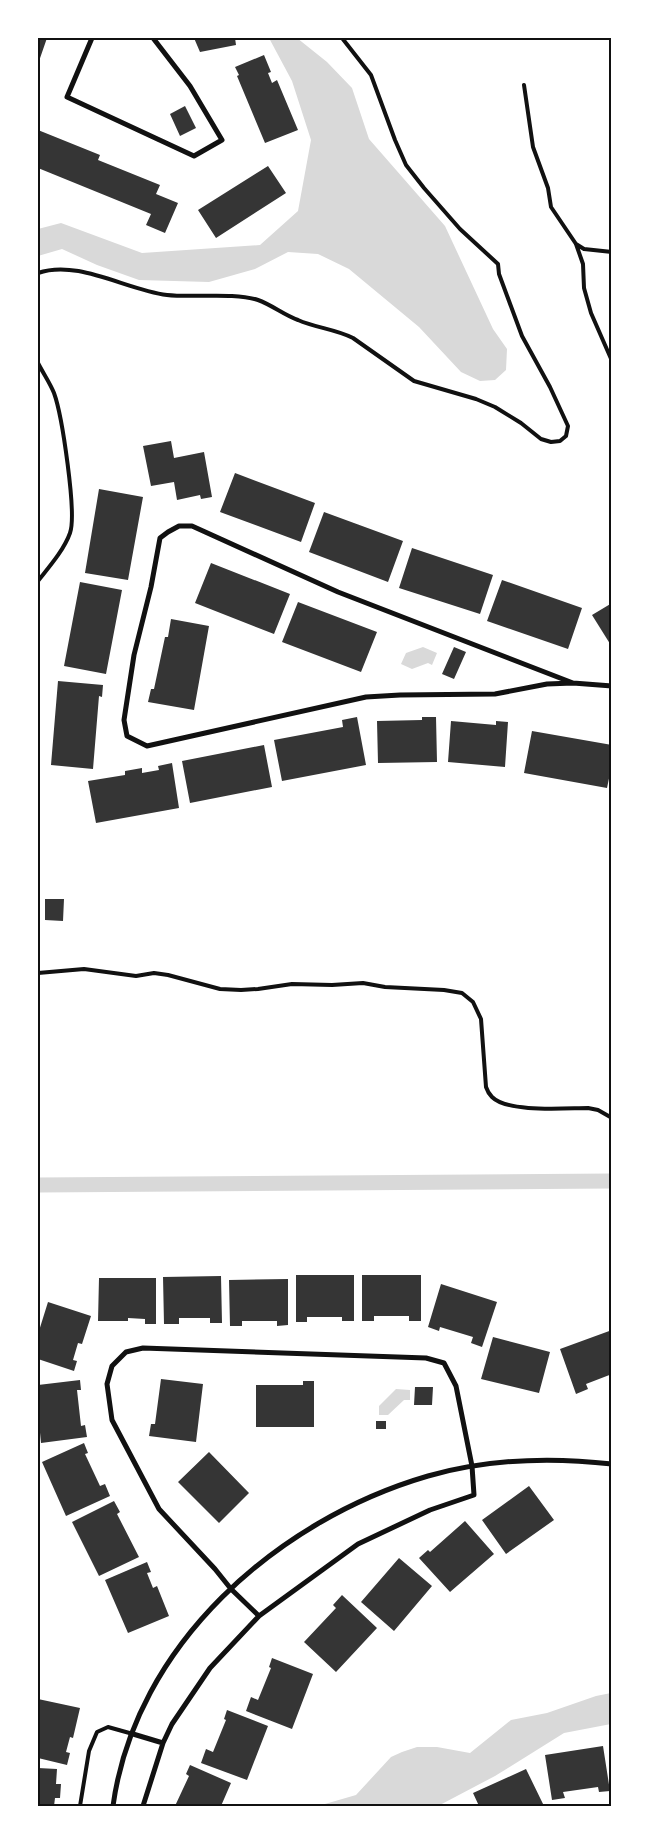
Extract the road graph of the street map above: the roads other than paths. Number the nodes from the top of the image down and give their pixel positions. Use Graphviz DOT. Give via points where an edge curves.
graph roads {
  1 [pos="92,38"];
  2 [pos="153,38"];
  3 [pos="342,38"];
  4 [pos="524,85"];
  5 [pos="576,244"];
  6 [pos="612,252"];
  7 [pos="38,273"];
  8 [pos="612,360"];
  9 [pos="38,363"];
  10 [pos="38,581"];
  11 [pos="573,683"];
  12 [pos="612,686"];
  13 [pos="38,973"];
  14 [pos="612,1118"];
  15 [pos="612,1464"];
  16 [pos="472,1466"];
  17 [pos="230,1589"];
  18 [pos="259,1616"];
  19 [pos="133,1734"];
  20 [pos="163,1743"];
  21 [pos="80,1806"];
  22 [pos="113,1806"];
  23 [pos="143,1806"];
  1 -- 2 [label="street" via="68,97 194,156 222,140 190,86"];
  3 -- 7 [label="lane" via="371,75 406,165 460,229 498,264 522,336 568,426 563,439 551,442 541,439 495,407 414,381 353,338 299,321 258,300 164,295 68,269"];
  4 -- 5 [label="lane" via="532,147 548,188 551,207"];
  5 -- 6 [label="lane" via="584,249"];
  5 -- 8 [label="lane" via="583,264 584,288 591,313"];
  9 -- 10 [label="lane" via="54,393 60,416 72,519 65,543"];
  11 -- 11 [label="street" via="338,592 192,526 179,526 160,538 134,655 124,720 127,736 147,746 366,697 495,694 547,684"];
  11 -- 12 [label="street"];
  13 -- 14 [label="lane" via="84,969 136,976 154,973 220,989 241,990 292,984 363,983 462,993 473,1002 481,1019 486,1087 491,1096 529,1108 588,1108"];
  15 -- 16 [label="street" via="556,1460"];
  16 -- 17 [label="street" via="429,1476 359,1501 282,1546"];
  16 -- 17 [label="street" via="456,1386 444,1363 426,1358 143,1348 126,1352 112,1366 107,1384 112,1420 159,1509"];
  16 -- 18 [label="street" via="474,1495 430,1510 358,1544"];
  17 -- 18 [label="street"];
  17 -- 19 [label="street" via="174,1654 143,1708"];
  18 -- 20 [label="street" via="210,1668"];
  19 -- 20 [label="street"];
  19 -- 21 [label="lane" via="108,1727 97,1732 89,1751"];
  19 -- 22 [label="street"];
  20 -- 23 [label="street"];
}
